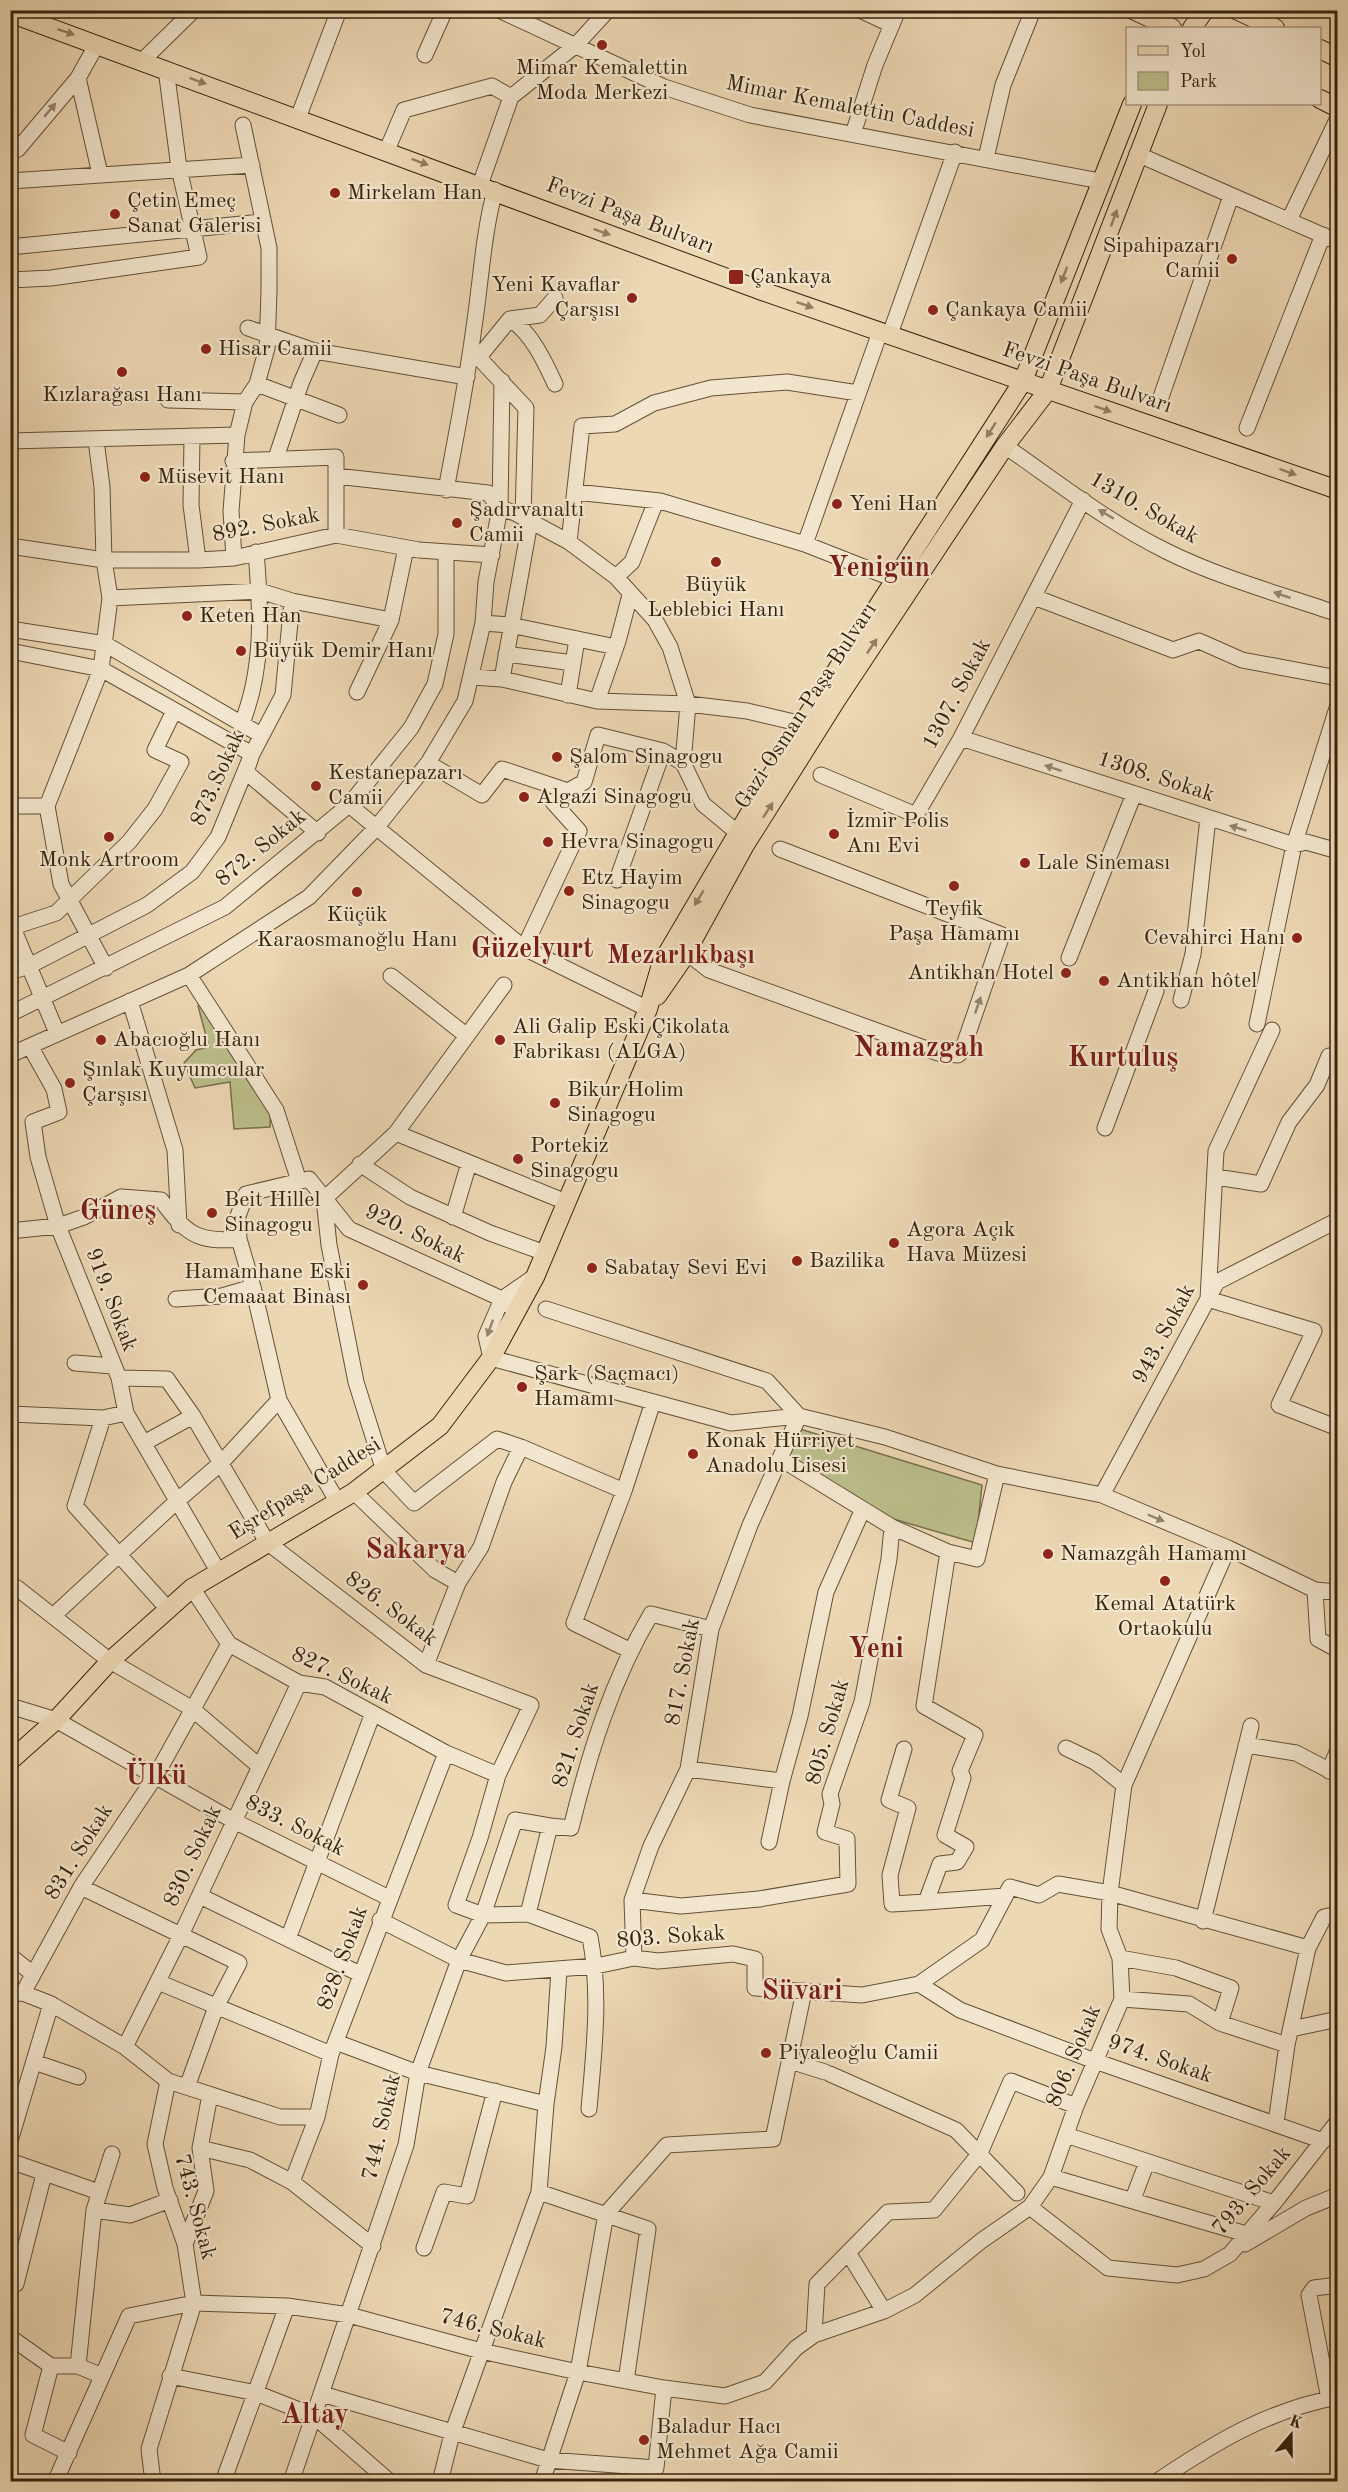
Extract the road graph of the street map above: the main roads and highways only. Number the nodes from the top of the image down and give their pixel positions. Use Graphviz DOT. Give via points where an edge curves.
graph roads {
  1 [pos="1132,10"];
  2 [pos="1205,10"];
  3 [pos="1236,10"];
  4 [pos="10,13"];
  5 [pos="1168,23"];
  6 [pos="1193,27"];
  7 [pos="1273,27"];
  8 [pos="1321,50"];
  9 [pos="1338,58"];
  10 [pos="1321,100"];
  11 [pos="1132,105"];
  12 [pos="1158,105"];
  13 [pos="1337,114"];
  14 [pos="1023,381"];
  15 [pos="1048,390"];
  16 [pos="1338,490"];
  17 [pos="687,948"];
  18 [pos="660,968"];
  19 [pos="648,1010"];
  20 [pos="10,1761"];
  1 -- 5 [label="main road"];
  2 -- 6 [label="main road"];
  3 -- 7 [label="main road"];
  4 -- 14 [label="main road, Fevzi Paşa Bulvarı, one-way" via="588,227"];
  8 -- 9 [label="main road"];
  10 -- 13 [label="main road"];
  11 -- 14 [label="main road, Gazi Osman Paşa Bulvarı, one-way"];
  15 -- 12 [label="main road, Gazi Osman Paşa Bulvarı, one-way"];
  14 -- 15 [label="main road, Fevzi Paşa Bulvarı"];
  14 -- 17 [label="main road, Gazi Osman Paşa Bulvarı, one-way" via="802,724 738,833"];
  15 -- 16 [label="main road, Fevzi Paşa Bulvarı, one-way"];
  17 -- 15 [label="main road, Gazi Osman Paşa Bulvarı, one-way" via="745,845 837,699 1005,446"];
  17 -- 18 [label="main road, Eşrefpaşa Caddesi"];
  17 -- 18 [label="main road"];
  17 -- 19 [label="main road, Eşrefpaşa Caddesi"];
  18 -- 19 [label="main road, Eşrefpaşa Caddesi"];
  19 -- 20 [label="main road, Eşrefpaşa Caddesi" via="535,1276 491,1358 440,1426 354,1492 192,1588 110,1661 56,1720"];
}
